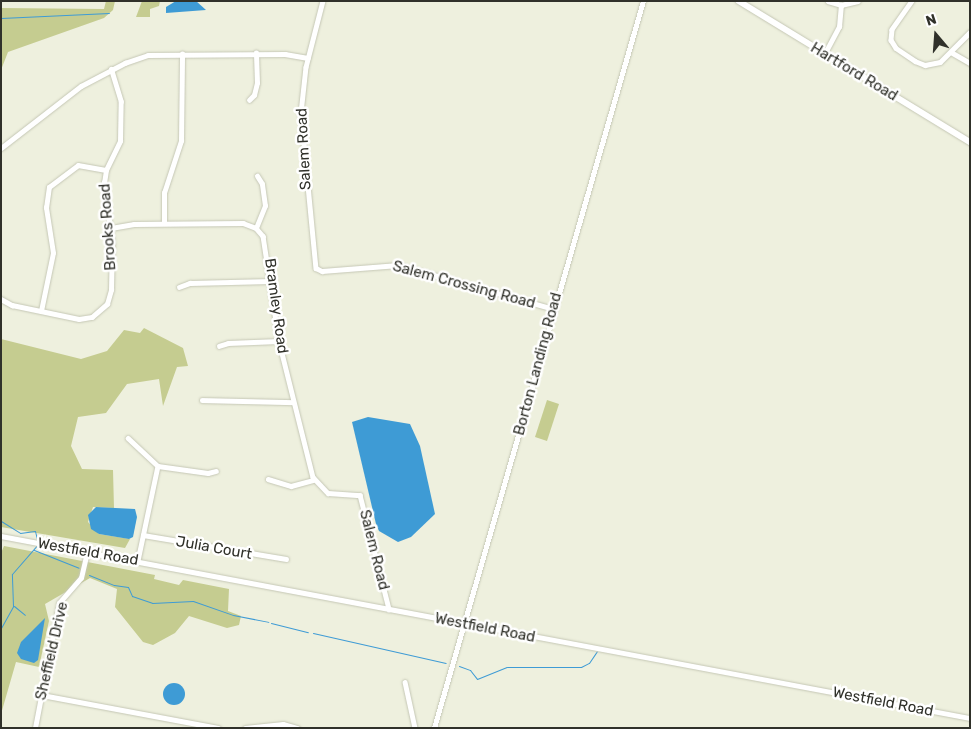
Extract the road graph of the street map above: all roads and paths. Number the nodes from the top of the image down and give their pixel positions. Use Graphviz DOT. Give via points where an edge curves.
graph roads {
  1 [pos="323,1"];
  2 [pos="643,1"];
  3 [pos="739,1"];
  4 [pos="828,1"];
  5 [pos="858,1"];
  6 [pos="912,1"];
  7 [pos="841,5"];
  8 [pos="970,32"];
  9 [pos="951,52"];
  10 [pos="256,53"];
  11 [pos="182,54"];
  12 [pos="825,54"];
  13 [pos="308,58"];
  14 [pos="970,63"];
  15 [pos="111,70"];
  16 [pos="249,100"];
  17 [pos="970,142"];
  18 [pos="1,148"];
  19 [pos="106,170"];
  20 [pos="256,176"];
  21 [pos="164,223"];
  22 [pos="111,228"];
  23 [pos="256,228"];
  24 [pos="316,268"];
  25 [pos="271,282"];
  26 [pos="179,287"];
  27 [pos="1,299"];
  28 [pos="553,308"];
  29 [pos="41,311"];
  30 [pos="279,341"];
  31 [pos="220,346"];
  32 [pos="202,400"];
  33 [pos="293,402"];
  34 [pos="128,438"];
  35 [pos="158,466"];
  36 [pos="216,471"];
  37 [pos="268,479"];
  38 [pos="314,480"];
  39 [pos="144,535"];
  40 [pos="1,536"];
  41 [pos="87,552"];
  42 [pos="286,558"];
  43 [pos="138,561"];
  44 [pos="389,609"];
  45 [pos="465,624"];
  46 [pos="405,682"];
  47 [pos="42,695"];
  48 [pos="970,718"];
  49 [pos="253,727"];
  50 [pos="35,728"];
  51 [pos="218,728"];
  52 [pos="245,728"];
  53 [pos="297,728"];
  54 [pos="415,728"];
  55 [pos="434,728"];
  1 -- 13 [label="street, Salem Road"];
  2 -- 28 [label="street, Borton Landing Road"];
  3 -- 12 [label="main road, Hartford Road"];
  4 -- 7 [label="street"];
  5 -- 7 [label="street"];
  6 -- 9 [label="street" via="892,30 893,45 925,64 940,62"];
  7 -- 12 [label="street" via="839,27"];
  8 -- 9 [label="street"];
  9 -- 14 [label="street"];
  10 -- 11 [label="street"];
  10 -- 13 [label="street"];
  10 -- 16 [label="street" via="257,83"];
  11 -- 15 [label="street" via="148,55"];
  11 -- 21 [label="street" via="181,140 164,193"];
  12 -- 17 [label="main road, Hartford Road"];
  13 -- 24 [label="street, Salem Road" via="300,126"];
  15 -- 18 [label="street" via="81,86"];
  15 -- 19 [label="street, Brooks Road" via="120,102 120,141"];
  19 -- 22 [label="street, Brooks Road" via="104,190"];
  19 -- 29 [label="street" via="78,165 49,187 46,208 53,253"];
  20 -- 23 [label="street" via="262,184 265,206"];
  21 -- 22 [label="street"];
  21 -- 23 [label="street" via="243,223"];
  22 -- 29 [label="street, Brooks Road" via="111,290 102,310 92,317 79,319"];
  23 -- 25 [label="street, Bramley Road" via="267,246"];
  24 -- 28 [label="street, Salem Crossing Road" via="322,271 398,265"];
  25 -- 26 [label="street" via="190,283"];
  25 -- 30 [label="street, Bramley Road"];
  27 -- 29 [label="street, Brooks Road" via="12,305"];
  28 -- 45 [label="street, Borton Landing Road"];
  30 -- 31 [label="street"];
  30 -- 33 [label="street, Bramley Road"];
  32 -- 33 [label="street"];
  33 -- 38 [label="street, Bramley Road"];
  34 -- 35 [label="street"];
  35 -- 36 [label="street" via="208,473"];
  35 -- 39 [label="street"];
  37 -- 38 [label="street" via="291,486"];
  38 -- 44 [label="street, Salem Road" via="332,494 358,493"];
  39 -- 42 [label="street, Julia Court"];
  39 -- 43 [label="street"];
  40 -- 41 [label="street, Westfield Road"];
  41 -- 43 [label="street, Westfield Road"];
  41 -- 47 [label="street, Sheffield Drive" via="81,578 60,603"];
  43 -- 44 [label="street, Westfield Road"];
  44 -- 45 [label="street, Westfield Road"];
  45 -- 48 [label="street, Westfield Road"];
  45 -- 55 [label="street, Borton Landing Road"];
  46 -- 54 [label="street"];
  47 -- 50 [label="street, Sheffield Drive"];
  47 -- 51 [label="street"];
  49 -- 52 [label="street"];
  49 -- 53 [label="street" via="285,724"];
}
